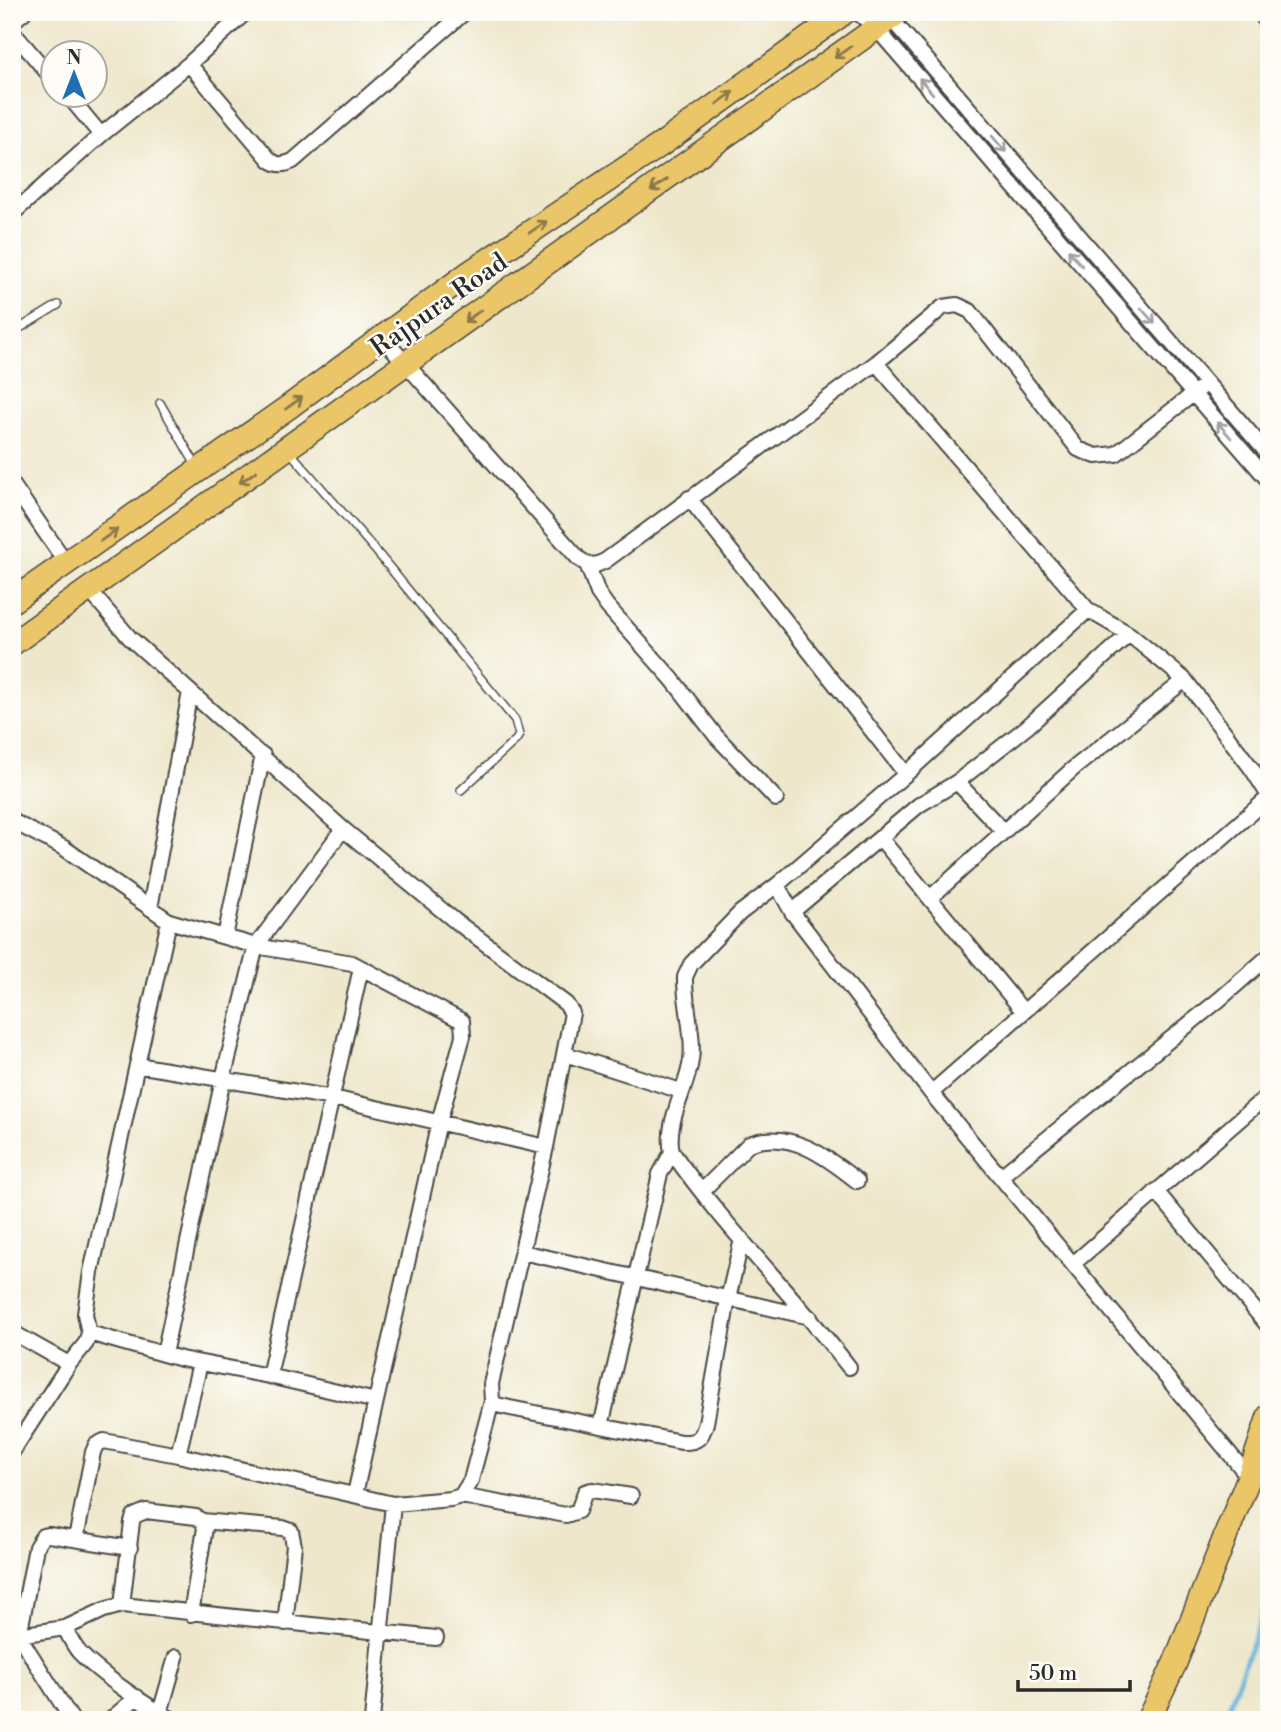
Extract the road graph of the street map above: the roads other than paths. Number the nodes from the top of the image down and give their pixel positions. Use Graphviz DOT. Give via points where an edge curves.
graph roads {
  1 [pos="24,12"];
  2 [pos="246,12"];
  3 [pos="465,12"];
  4 [pos="845,12"];
  5 [pos="857,12"];
  6 [pos="1267,12"];
  7 [pos="888,18"];
  8 [pos="1269,20"];
  9 [pos="12,23"];
  10 [pos="12,31"];
  11 [pos="38,62"];
  12 [pos="188,64"];
  13 [pos="79,108"];
  14 [pos="101,135"];
  15 [pos="12,214"];
  16 [pos="58,305"];
  17 [pos="12,333"];
  18 [pos="383,338"];
  19 [pos="405,363"];
  20 [pos="876,363"];
  21 [pos="1206,384"];
  22 [pos="1193,395"];
  23 [pos="160,403"];
  24 [pos="287,449"];
  25 [pos="1269,455"];
  26 [pos="200,470"];
  27 [pos="1269,481"];
  28 [pos="12,484"];
  29 [pos="689,498"];
  30 [pos="67,564"];
  31 [pos="587,564"];
  32 [pos="89,590"];
  33 [pos="12,601"];
  34 [pos="1088,610"];
  35 [pos="1129,634"];
  36 [pos="12,644"];
  37 [pos="1185,680"];
  38 [pos="190,692"];
  39 [pos="263,755"];
  40 [pos="906,774"];
  41 [pos="957,782"];
  42 [pos="461,790"];
  43 [pos="1269,797"];
  44 [pos="776,799"];
  45 [pos="12,821"];
  46 [pos="343,829"];
  47 [pos="1004,832"];
  48 [pos="881,839"];
  49 [pos="777,885"];
  50 [pos="930,898"];
  51 [pos="150,908"];
  52 [pos="792,912"];
  53 [pos="169,921"];
  54 [pos="225,937"];
  55 [pos="256,946"];
  56 [pos="1269,956"];
  57 [pos="361,968"];
  58 [pos="1023,1011"];
  59 [pos="565,1054"];
  60 [pos="137,1065"];
  61 [pos="223,1079"];
  62 [pos="681,1091"];
  63 [pos="931,1093"];
  64 [pos="1269,1094"];
  65 [pos="333,1098"];
  66 [pos="439,1122"];
  67 [pos="546,1147"];
  68 [pos="672,1152"];
  69 [pos="1001,1176"];
  70 [pos="856,1181"];
  71 [pos="702,1191"];
  72 [pos="1156,1191"];
  73 [pos="742,1239"];
  74 [pos="522,1252"];
  75 [pos="1073,1264"];
  76 [pos="635,1277"];
  77 [pos="728,1298"];
  78 [pos="810,1317"];
  79 [pos="1269,1327"];
  80 [pos="12,1332"];
  81 [pos="89,1333"];
  82 [pos="164,1354"];
  83 [pos="200,1363"];
  84 [pos="69,1364"];
  85 [pos="849,1367"];
  86 [pos="269,1376"];
  87 [pos="376,1401"];
  88 [pos="492,1401"];
  89 [pos="600,1426"];
  90 [pos="1267,1427"];
  91 [pos="12,1452"];
  92 [pos="178,1455"];
  93 [pos="1249,1477"];
  94 [pos="355,1494"];
  95 [pos="461,1496"];
  96 [pos="631,1496"];
  97 [pos="393,1504"];
  98 [pos="202,1521"];
  99 [pos="76,1539"];
  100 [pos="130,1548"];
  101 [pos="122,1605"];
  102 [pos="191,1614"];
  103 [pos="285,1623"];
  104 [pos="65,1628"];
  105 [pos="379,1632"];
  106 [pos="16,1636"];
  107 [pos="436,1638"];
  108 [pos="176,1657"];
  109 [pos="137,1697"];
  110 [pos="160,1713"];
  111 [pos="72,1720"];
  112 [pos="110,1720"];
  113 [pos="174,1720"];
  114 [pos="372,1720"];
  115 [pos="1148,1720"];
  1 -- 9 [label="street"];
  2 -- 12 [label="street"];
  3 -- 12 [label="street" via="285,165 270,160"];
  18 -- 4 [label="main road, Rajpura Road, one-way"];
  5 -- 7 [label="street"];
  6 -- 8 [label="main road"];
  7 -- 19 [label="main road, Rajpura Road, one-way"];
  7 -- 21 [label="street, one-way"];
  22 -- 7 [label="street, one-way"];
  10 -- 11 [label="street"];
  12 -- 14 [label="street"];
  13 -- 14 [label="street"];
  14 -- 15 [label="street"];
  16 -- 17 [label="lane"];
  18 -- 19 [label="street"];
  26 -- 18 [label="main road, Rajpura Road, one-way"];
  19 -- 24 [label="main road, Rajpura Road"];
  19 -- 31 [label="street" via="542,520"];
  20 -- 22 [label="street" via="943,307 957,305 970,311 1078,449 1096,456 1116,454"];
  20 -- 29 [label="street"];
  20 -- 34 [label="street"];
  21 -- 22 [label="street"];
  21 -- 25 [label="street"];
  27 -- 22 [label="street, one-way"];
  23 -- 26 [label="lane"];
  24 -- 32 [label="main road, Rajpura Road, one-way"];
  24 -- 42 [label="lane" via="515,720 516,740"];
  30 -- 26 [label="main road, Rajpura Road, one-way"];
  28 -- 30 [label="street"];
  29 -- 31 [label="street" via="605,561"];
  29 -- 40 [label="street"];
  30 -- 33 [label="main road, Rajpura Road"];
  31 -- 44 [label="street" via="607,607"];
  32 -- 36 [label="main road, Rajpura Road"];
  32 -- 38 [label="street" via="130,638"];
  34 -- 35 [label="street"];
  34 -- 40 [label="street"];
  35 -- 37 [label="street"];
  35 -- 41 [label="street" via="1027,727"];
  37 -- 43 [label="street"];
  37 -- 47 [label="street" via="1091,753"];
  38 -- 39 [label="street"];
  38 -- 51 [label="street"];
  39 -- 46 [label="street"];
  39 -- 54 [label="street"];
  40 -- 49 [label="street"];
  41 -- 47 [label="street"];
  41 -- 48 [label="street" via="919,805"];
  43 -- 58 [label="street"];
  45 -- 51 [label="street" via="64,848"];
  46 -- 55 [label="street"];
  46 -- 59 [label="street" via="566,1004 572,1018"];
  47 -- 50 [label="street"];
  48 -- 50 [label="street"];
  48 -- 52 [label="street"];
  49 -- 52 [label="street"];
  49 -- 62 [label="street" via="740,913 691,964 685,990 691,1060"];
  50 -- 58 [label="street"];
  51 -- 53 [label="street"];
  52 -- 63 [label="street"];
  53 -- 54 [label="street"];
  53 -- 60 [label="street"];
  54 -- 55 [label="street"];
  55 -- 57 [label="street"];
  55 -- 61 [label="street"];
  56 -- 69 [label="street"];
  57 -- 65 [label="street"];
  57 -- 66 [label="street" via="462,1021 463,1036"];
  58 -- 63 [label="street"];
  59 -- 62 [label="street"];
  59 -- 67 [label="street"];
  60 -- 61 [label="street"];
  60 -- 81 [label="street" via="91,1272 85,1314"];
  61 -- 65 [label="street"];
  61 -- 82 [label="street"];
  62 -- 68 [label="street"];
  63 -- 69 [label="street"];
  64 -- 72 [label="street"];
  65 -- 66 [label="street"];
  65 -- 86 [label="street"];
  66 -- 67 [label="street"];
  66 -- 87 [label="street"];
  67 -- 74 [label="street"];
  68 -- 71 [label="street"];
  68 -- 76 [label="street" via="660,1174"];
  69 -- 75 [label="street"];
  70 -- 71 [label="street" via="809,1148 782,1140 758,1140"];
  71 -- 73 [label="street"];
  72 -- 75 [label="street"];
  72 -- 79 [label="street"];
  73 -- 77 [label="street"];
  73 -- 78 [label="street"];
  74 -- 76 [label="street"];
  74 -- 88 [label="street" via="491,1384"];
  75 -- 93 [label="street"];
  76 -- 77 [label="street"];
  76 -- 89 [label="street"];
  77 -- 78 [label="street"];
  77 -- 89 [label="street" via="706,1423 698,1440 681,1442"];
  78 -- 85 [label="street"];
  80 -- 84 [label="street"];
  81 -- 82 [label="street"];
  81 -- 84 [label="street"];
  82 -- 83 [label="street"];
  83 -- 86 [label="street"];
  83 -- 92 [label="street"];
  84 -- 91 [label="street"];
  86 -- 87 [label="street"];
  87 -- 94 [label="street"];
  88 -- 89 [label="street"];
  88 -- 95 [label="street" via="471,1480"];
  90 -- 93 [label="main road"];
  92 -- 94 [label="street"];
  92 -- 99 [label="street" via="114,1441 96,1445"];
  93 -- 115 [label="main road"];
  94 -- 97 [label="street"];
  95 -- 96 [label="street" via="566,1515 578,1511 585,1492"];
  95 -- 97 [label="street"];
  97 -- 105 [label="street"];
  98 -- 100 [label="street" via="139,1512 132,1522"];
  98 -- 102 [label="street" via="205,1528"];
  98 -- 103 [label="street" via="291,1531 294,1546"];
  99 -- 100 [label="street"];
  99 -- 106 [label="street" via="49,1535 39,1540"];
  100 -- 101 [label="street"];
  101 -- 102 [label="street"];
  101 -- 104 [label="street"];
  102 -- 103 [label="street"];
  103 -- 105 [label="street"];
  104 -- 106 [label="street"];
  104 -- 109 [label="street" via="80,1652"];
  105 -- 107 [label="street"];
  105 -- 114 [label="street"];
  106 -- 111 [label="street"];
  108 -- 110 [label="street"];
  109 -- 110 [label="street"];
  109 -- 112 [label="street"];
  110 -- 113 [label="street"];
}
